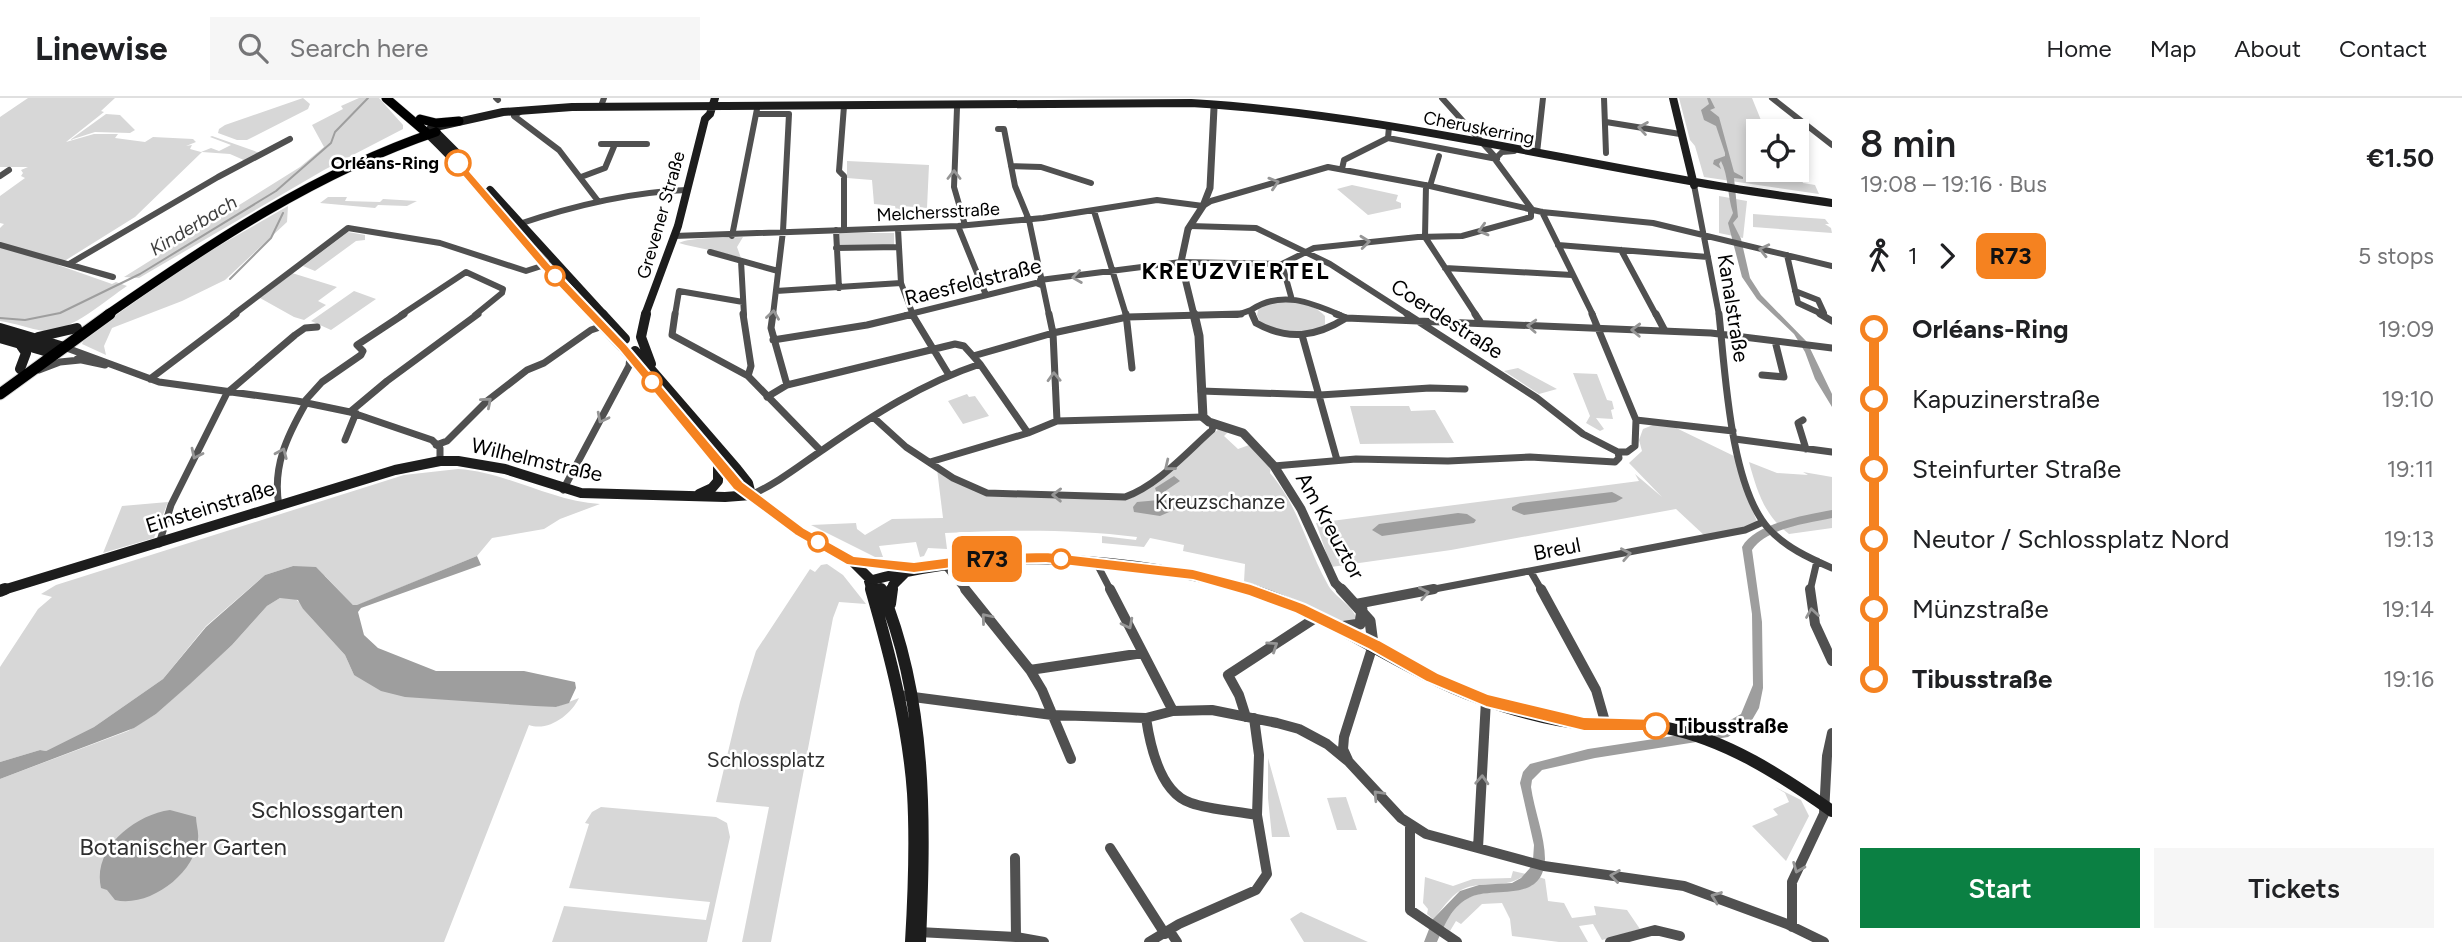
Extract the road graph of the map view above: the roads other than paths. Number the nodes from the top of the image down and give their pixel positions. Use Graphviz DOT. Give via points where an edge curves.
graph roads {
  1 [pos="386,98"];
  2 [pos="393,98"];
  3 [pos="1442,98"];
  4 [pos="1543,98"];
  5 [pos="1604,98"];
  6 [pos="1673,98"];
  7 [pos="1772,98"];
  8 [pos="1096,101"];
  9 [pos="602,102"];
  10 [pos="994,103"];
  11 [pos="1214,103"];
  12 [pos="710,104"];
  13 [pos="759,107"];
  14 [pos="844,107"];
  15 [pos="957,107"];
  16 [pos="522,110"];
  17 [pos="514,114"];
  18 [pos="415,120"];
  19 [pos="1606,121"];
  20 [pos="459,123"];
  21 [pos="1390,127"];
  22 [pos="1003,129"];
  23 [pos="430,131"];
  24 [pos="1680,134"];
  25 [pos="401,138"];
  26 [pos="1388,138"];
  27 [pos="290,139"];
  28 [pos="449,144"];
  29 [pos="601,144"];
  30 [pos="615,144"];
  31 [pos="647,144"];
  32 [pos="1483,144"];
  33 [pos="1832,145"];
  34 [pos="1514,151"];
  35 [pos="1537,153"];
  36 [pos="1606,153"];
  37 [pos="1439,156"];
  38 [pos="1497,158"];
  39 [pos="1011,166"];
  40 [pos="1342,169"];
  41 [pos="9,170"];
  42 [pos="0,176"];
  43 [pos="581,177"];
  44 [pos="1091,183"];
  45 [pos="1694,183"];
  46 [pos="1428,185"];
  47 [pos="687,190"];
  48 [pos="598,201"];
  49 [pos="1832,204"];
  50 [pos="1203,206"];
  51 [pos="1531,208"];
  52 [pos="1094,211"];
  53 [pos="1542,212"];
  54 [pos="1028,220"];
  55 [pos="516,225"];
  56 [pos="961,226"];
  57 [pos="1189,226"];
  58 [pos="898,229"];
  59 [pos="836,230"];
  60 [pos="845,230"];
  61 [pos="783,231"];
  62 [pos="1704,234"];
  63 [pos="674,236"];
  64 [pos="732,236"];
  65 [pos="1425,237"];
  66 [pos="0,245"];
  67 [pos="1558,245"];
  68 [pos="899,247"];
  69 [pos="836,248"];
  70 [pos="1621,250"];
  71 [pos="710,252"];
  72 [pos="1305,252"];
  73 [pos="1787,255"];
  74 [pos="1708,257"];
  75 [pos="741,261"];
  76 [pos="1181,262"];
  77 [pos="69,264"];
  78 [pos="550,264"];
  79 [pos="1282,264"];
  80 [pos="1832,266"];
  81 [pos="1446,268"];
  82 [pos="778,271"];
  83 [pos="1113,272"];
  84 [pos="1572,275"];
  85 [pos="113,277"];
  86 [pos="1041,282"];
  87 [pos="901,283"];
  88 [pos="839,288"];
  89 [pos="776,291"];
  90 [pos="1795,292"];
  91 [pos="986,295"];
  92 [pos="1292,300"];
  93 [pos="743,302"];
  94 [pos="1251,310"];
  95 [pos="1327,310"];
  96 [pos="1824,313"];
  97 [pos="912,314"];
  98 [pos="1192,314"];
  99 [pos="1127,317"];
  100 [pos="1346,318"];
  101 [pos="645,319"];
  102 [pos="1418,321"];
  103 [pos="1832,321"];
  104 [pos="1481,323"];
  105 [pos="603,326"];
  106 [pos="317,327"];
  107 [pos="1332,327"];
  108 [pos="0,328"];
  109 [pos="77,328"];
  110 [pos="1600,329"];
  111 [pos="1665,331"];
  112 [pos="1053,333"];
  113 [pos="1720,334"];
  114 [pos="1302,335"];
  115 [pos="0,338"];
  116 [pos="32,338"];
  117 [pos="773,340"];
  118 [pos="1775,341"];
  119 [pos="19,343"];
  120 [pos="626,348"];
  121 [pos="1832,348"];
  122 [pos="54,349"];
  123 [pos="933,349"];
  124 [pos="973,356"];
  125 [pos="80,360"];
  126 [pos="980,364"];
  127 [pos="108,365"];
  128 [pos="1132,368"];
  129 [pos="20,374"];
  130 [pos="949,375"];
  131 [pos="1762,375"];
  132 [pos="748,376"];
  133 [pos="657,377"];
  134 [pos="150,379"];
  135 [pos="0,384"];
  136 [pos="787,386"];
  137 [pos="1465,389"];
  138 [pos="1201,391"];
  139 [pos="227,393"];
  140 [pos="0,394"];
  141 [pos="1320,395"];
  142 [pos="767,397"];
  143 [pos="305,403"];
  144 [pos="353,413"];
  145 [pos="873,417"];
  146 [pos="1203,417"];
  147 [pos="1803,420"];
  148 [pos="1057,421"];
  149 [pos="1636,421"];
  150 [pos="1214,423"];
  151 [pos="1028,433"];
  152 [pos="1734,435"];
  153 [pos="345,440"];
  154 [pos="434,443"];
  155 [pos="1807,449"];
  156 [pos="821,451"];
  157 [pos="1618,452"];
  158 [pos="1832,452"];
  159 [pos="1337,460"];
  160 [pos="718,461"];
  161 [pos="436,462"];
  162 [pos="930,462"];
  163 [pos="1274,466"];
  164 [pos="563,490"];
  165 [pos="751,495"];
  166 [pos="689,497"];
  167 [pos="279,506"];
  168 [pos="1765,525"];
  169 [pos="159,544"];
  170 [pos="852,561"];
  171 [pos="1817,561"];
  172 [pos="1100,562"];
  173 [pos="943,563"];
  174 [pos="914,568"];
  175 [pos="1832,568"];
  176 [pos="1531,572"];
  177 [pos="869,581"];
  178 [pos="0,592"];
  179 [pos="1359,607"];
  180 [pos="889,609"];
  181 [pos="1317,617"];
  182 [pos="1340,627"];
  183 [pos="1373,644"];
  184 [pos="1143,653"];
  185 [pos="1832,661"];
  186 [pos="1030,670"];
  187 [pos="898,695"];
  188 [pos="913,697"];
  189 [pos="1486,701"];
  190 [pos="1173,711"];
  191 [pos="1052,715"];
  192 [pos="1146,718"];
  193 [pos="1250,718"];
  194 [pos="1605,725"];
  195 [pos="1832,733"];
  196 [pos="1344,737"];
  197 [pos="1327,744"];
  198 [pos="1071,759"];
  199 [pos="1349,762"];
  200 [pos="1827,811"];
  201 [pos="1258,821"];
  202 [pos="1410,825"];
  203 [pos="1110,848"];
  204 [pos="1478,848"];
  205 [pos="1015,858"];
  206 [pos="1792,927"];
  207 [pos="1167,932"];
  208 [pos="1680,936"];
  209 [pos="916,937"];
  210 [pos="1016,937"];
  211 [pos="1044,942"];
  212 [pos="1149,942"];
  213 [pos="1177,942"];
  214 [pos="1457,942"];
  215 [pos="1610,942"];
  216 [pos="1824,942"];
  1 -- 18 [label="main road"];
  2 -- 18 [label="main road"];
  3 -- 32 [label="street"];
  4 -- 35 [label="street"];
  5 -- 19 [label="street"];
  6 -- 24 [label="main road, Kanalstraße"];
  7 -- 33 [label="street"];
  8 -- 10 [label="main road"];
  8 -- 11 [label="main road"];
  9 -- 12 [label="main road"];
  9 -- 16 [label="main road"];
  10 -- 11 [label="main road"];
  10 -- 14 [label="main road"];
  10 -- 15 [label="main road"];
  11 -- 21 [label="main road, Cheruskerring"];
  11 -- 32 [label="main road, Cheruskerring" via="1348,118"];
  11 -- 50 [label="street" via="1211,178"];
  12 -- 13 [label="main road"];
  12 -- 17 [label="main road"];
  12 -- 47 [label="main road, Grevener Straße"];
  13 -- 14 [label="main road"];
  13 -- 61 [label="street" via="789,114"];
  13 -- 64 [label="street"];
  14 -- 15 [label="main road"];
  14 -- 60 [label="street" via="838,161 844,176"];
  56 -- 15 [label="street, one-way" via="954,187"];
  16 -- 17 [label="street"];
  16 -- 20 [label="main road"];
  17 -- 20 [label="main road"];
  17 -- 43 [label="street" via="559,150"];
  18 -- 20 [label="main road"];
  18 -- 23 [label="main road"];
  18 -- 25 [label="main road"];
  24 -- 19 [label="street, one-way"];
  19 -- 36 [label="street"];
  20 -- 23 [label="main road"];
  20 -- 28 [label="main road" via="449,134"];
  21 -- 26 [label="street"];
  21 -- 32 [label="main road, Cheruskerring"];
  22 -- 39 [label="street"];
  23 -- 25 [label="main road"];
  23 -- 28 [label="main road"];
  23 -- 55 [label="main road"];
  23 -- 122 [label="main road" via="371,155 272,209"];
  24 -- 45 [label="main road, Kanalstraße"];
  25 -- 109 [label="main road" via="353,159 247,219"];
  26 -- 38 [label="street, Cheruskerring"];
  26 -- 40 [label="street" via="1344,160"];
  27 -- 77 [label="street"];
  28 -- 55 [label="main road"];
  29 -- 30 [label="street"];
  30 -- 31 [label="street"];
  30 -- 43 [label="street" via="605,168"];
  32 -- 34 [label="main road, Cheruskerring"];
  32 -- 35 [label="main road, Cheruskerring"];
  32 -- 38 [label="street"];
  34 -- 38 [label="street" via="1502,152"];
  34 -- 45 [label="main road, Cheruskerring"];
  35 -- 45 [label="main road, Cheruskerring"];
  37 -- 46 [label="street"];
  38 -- 51 [label="street"];
  39 -- 44 [label="street" via="1041,167"];
  39 -- 54 [label="street"];
  40 -- 46 [label="street"];
  50 -- 40 [label="street, one-way" via="1320,169"];
  41 -- 42 [label="street"];
  43 -- 48 [label="street"];
  45 -- 49 [label="main road"];
  45 -- 62 [label="street, Kanalstraße"];
  46 -- 51 [label="street"];
  46 -- 65 [label="street"];
  47 -- 48 [label="street" via="644,191"];
  47 -- 63 [label="main road, Grevener Straße"];
  48 -- 55 [label="street"];
  50 -- 52 [label="street, Melchersstraße" via="1157,200"];
  50 -- 57 [label="street"];
  51 -- 53 [label="street"];
  51 -- 65 [label="street, Raesfeldstraße, one-way" via="1531,217 1462,236"];
  52 -- 54 [label="street, Melchersstraße"];
  52 -- 83 [label="street"];
  53 -- 62 [label="street" via="1653,223"];
  53 -- 67 [label="street"];
  54 -- 56 [label="street, Melchersstraße"];
  54 -- 86 [label="street"];
  55 -- 78 [label="main road"];
  56 -- 58 [label="street, Melchersstraße"];
  56 -- 91 [label="street"];
  57 -- 72 [label="street, Coerdestraße" via="1250,227"];
  57 -- 76 [label="street"];
  58 -- 60 [label="street, Melchersstraße"];
  58 -- 68 [label="street"];
  59 -- 60 [label="street, Melchersstraße"];
  59 -- 61 [label="street, Melchersstraße"];
  59 -- 69 [label="street"];
  61 -- 64 [label="street, Melchersstraße"];
  61 -- 82 [label="street"];
  73 -- 62 [label="street, one-way"];
  62 -- 74 [label="street, Kanalstraße"];
  63 -- 64 [label="street, Melchersstraße"];
  63 -- 101 [label="main road, Grevener Straße"];
  72 -- 65 [label="street, Raesfeldstraße, one-way"];
  65 -- 81 [label="street"];
  66 -- 77 [label="street"];
  67 -- 70 [label="street"];
  67 -- 84 [label="street"];
  68 -- 69 [label="street, Melchersstraße"];
  68 -- 87 [label="street"];
  69 -- 88 [label="street"];
  70 -- 74 [label="street"];
  70 -- 111 [label="street"];
  71 -- 75 [label="street"];
  72 -- 79 [label="street, Raesfeldstraße"];
  72 -- 102 [label="street, Coerdestraße"];
  73 -- 80 [label="street"];
  73 -- 90 [label="street"];
  74 -- 113 [label="street, Kanalstraße"];
  75 -- 82 [label="street"];
  75 -- 93 [label="street"];
  76 -- 79 [label="street, Raesfeldstraße"];
  76 -- 83 [label="street, Raesfeldstraße"];
  76 -- 98 [label="street"];
  77 -- 85 [label="street"];
  78 -- 105 [label="main road"];
  78 -- 120 [label="main road"];
  78 -- 134 [label="street" via="526,271 440,243 348,228"];
  79 -- 92 [label="street"];
  81 -- 84 [label="street"];
  81 -- 104 [label="street"];
  82 -- 89 [label="street"];
  83 -- 86 [label="street, Raesfeldstraße, one-way"];
  83 -- 99 [label="street"];
  84 -- 110 [label="street"];
  86 -- 91 [label="street, Raesfeldstraße"];
  86 -- 112 [label="street"];
  87 -- 88 [label="street"];
  87 -- 97 [label="street"];
  88 -- 89 [label="street"];
  117 -- 89 [label="street, one-way"];
  90 -- 96 [label="street" via="1801,306"];
  90 -- 96 [label="street" via="1817,298"];
  91 -- 97 [label="street, Raesfeldstraße"];
  92 -- 94 [label="street" via="1266,300"];
  92 -- 95 [label="street"];
  93 -- 132 [label="street" via="751,366"];
  93 -- 132 [label="street" via="679,291 672,335"];
  94 -- 98 [label="street"];
  94 -- 114 [label="street" via="1256,323 1269,331"];
  95 -- 100 [label="street"];
  95 -- 107 [label="street"];
  96 -- 103 [label="street"];
  97 -- 117 [label="street, Raesfeldstraße"];
  97 -- 123 [label="street"];
  98 -- 99 [label="street"];
  98 -- 138 [label="street" via="1199,343"];
  99 -- 112 [label="street"];
  99 -- 128 [label="street"];
  100 -- 102 [label="street"];
  100 -- 107 [label="street"];
  101 -- 120 [label="main road, Grevener Straße"];
  101 -- 133 [label="main road, Grevener Straße" via="642,343"];
  102 -- 104 [label="street"];
  102 -- 157 [label="street, Coerdestraße"];
  110 -- 104 [label="street, one-way"];
  105 -- 120 [label="main road"];
  154 -- 105 [label="street, one-way" via="447,441 527,370"];
  106 -- 139 [label="street" via="295,335"];
  107 -- 114 [label="street" via="1319,335"];
  108 -- 116 [label="main road"];
  109 -- 116 [label="main road"];
  109 -- 122 [label="main road"];
  111 -- 110 [label="street, one-way"];
  110 -- 149 [label="street"];
  111 -- 113 [label="street"];
  112 -- 124 [label="street"];
  148 -- 112 [label="street, one-way"];
  113 -- 118 [label="street"];
  113 -- 152 [label="street, Kanalstraße"];
  114 -- 141 [label="street"];
  115 -- 119 [label="main road"];
  116 -- 122 [label="main road"];
  117 -- 136 [label="street"];
  118 -- 121 [label="street"];
  118 -- 131 [label="street" via="1784,377"];
  119 -- 122 [label="main road"];
  119 -- 129 [label="main road" via="26,353"];
  120 -- 133 [label="main road"];
  120 -- 160 [label="main road"];
  120 -- 164 [label="street, Grevener Straße, one-way" via="629,366"];
  122 -- 125 [label="street"];
  122 -- 127 [label="street"];
  122 -- 129 [label="main road"];
  123 -- 124 [label="street" via="959,344"];
  123 -- 130 [label="street"];
  123 -- 136 [label="street"];
  124 -- 126 [label="street"];
  125 -- 127 [label="street"];
  125 -- 129 [label="street"];
  126 -- 130 [label="street"];
  126 -- 151 [label="street"];
  127 -- 134 [label="street"];
  129 -- 135 [label="main road"];
  129 -- 140 [label="main road"];
  130 -- 145 [label="street"];
  132 -- 142 [label="street"];
  133 -- 165 [label="main road" via="737,469"];
  134 -- 139 [label="street"];
  136 -- 142 [label="street"];
  137 -- 141 [label="street"];
  138 -- 141 [label="street"];
  138 -- 146 [label="street"];
  139 -- 143 [label="street"];
  139 -- 169 [label="street, one-way" via="171,505"];
  141 -- 159 [label="street"];
  142 -- 156 [label="street"];
  143 -- 144 [label="street"];
  143 -- 144 [label="street" via="323,382 361,355 357,345 466,272 503,289 460,329 386,379"];
  167 -- 143 [label="street, one-way" via="274,474"];
  144 -- 153 [label="street"];
  144 -- 154 [label="street"];
  145 -- 156 [label="street"];
  145 -- 162 [label="street"];
  146 -- 148 [label="street"];
  146 -- 150 [label="street, Am Kreuztor"];
  147 -- 155 [label="street" via="1798,422"];
  148 -- 151 [label="street"];
  149 -- 152 [label="street"];
  149 -- 157 [label="street" via="1635,446"];
  150 -- 162 [label="street, one-way" via="1212,430 1130,496 991,494"];
  150 -- 163 [label="street, Am Kreuztor" via="1243,433"];
  151 -- 162 [label="street"];
  152 -- 155 [label="street"];
  152 -- 168 [label="street, Kanalstraße"];
  154 -- 161 [label="street"];
  155 -- 158 [label="street"];
  156 -- 165 [label="street" via="772,486"];
  157 -- 159 [label="street" via="1615,462 1530,457"];
  159 -- 163 [label="street"];
  160 -- 165 [label="main road"];
  160 -- 166 [label="main road" via="716,485"];
  161 -- 164 [label="main road, Wilhelmstraße" via="494,466"];
  161 -- 167 [label="main road, Einsteinstraße"];
  163 -- 179 [label="street, Am Kreuztor" via="1301,509 1338,588"];
  164 -- 166 [label="main road, Wilhelmstraße"];
  165 -- 166 [label="main road, Wilhelmstraße"];
  165 -- 170 [label="main road" via="799,531"];
  167 -- 169 [label="main road, Einsteinstraße"];
  168 -- 171 [label="street"];
  176 -- 168 [label="street, Breul, one-way"];
  169 -- 178 [label="main road, Einsteinstraße"];
  170 -- 174 [label="main road"];
  170 -- 177 [label="main road"];
  171 -- 175 [label="street"];
  185 -- 171 [label="street, one-way" via="1811,614"];
  172 -- 173 [label="main road" via="1020,558"];
  172 -- 181 [label="main road" via="1208,578"];
  172 -- 184 [label="street, one-way"];
  173 -- 174 [label="main road"];
  186 -- 173 [label="street, one-way"];
  174 -- 177 [label="main road"];
  174 -- 180 [label="main road" via="893,585"];
  179 -- 176 [label="street, Breul, one-way"];
  176 -- 194 [label="street" via="1596,690"];
  177 -- 180 [label="main road" via="882,590"];
  177 -- 187 [label="main road"];
  179 -- 182 [label="street" via="1360,624"];
  179 -- 183 [label="street, Am Kreuztor" via="1372,627"];
  180 -- 188 [label="main road"];
  181 -- 182 [label="main road"];
  193 -- 181 [label="street, one-way" via="1228,675"];
  182 -- 183 [label="main road"];
  183 -- 189 [label="main road"];
  183 -- 196 [label="street"];
  184 -- 186 [label="street"];
  184 -- 190 [label="street"];
  186 -- 191 [label="street"];
  187 -- 188 [label="street"];
  187 -- 209 [label="main road" via="914,808"];
  188 -- 191 [label="street"];
  188 -- 209 [label="main road" via="921,780"];
  189 -- 194 [label="main road"];
  204 -- 189 [label="street, one-way"];
  190 -- 192 [label="street"];
  190 -- 193 [label="street" via="1212,710"];
  191 -- 192 [label="street"];
  191 -- 198 [label="street"];
  192 -- 201 [label="street" via="1153,754 1181,798"];
  193 -- 197 [label="street" via="1299,730"];
  193 -- 201 [label="street" via="1259,755"];
  194 -- 200 [label="main road" via="1656,726 1694,735 1779,777"];
  195 -- 200 [label="street" via="1827,756"];
  196 -- 197 [label="street"];
  196 -- 199 [label="street"];
  197 -- 199 [label="street"];
  202 -- 199 [label="street, one-way"];
  200 -- 206 [label="street, one-way" via="1795,871"];
  201 -- 207 [label="street" via="1267,874 1261,885"];
  202 -- 204 [label="street"];
  202 -- 214 [label="street" via="1410,910"];
  203 -- 207 [label="street"];
  206 -- 204 [label="street, one-way" via="1674,884 1538,865"];
  205 -- 210 [label="street"];
  206 -- 216 [label="street"];
  207 -- 212 [label="street"];
  207 -- 213 [label="street"];
  208 -- 215 [label="street" via="1638,932"];
  209 -- 210 [label="street"];
  210 -- 211 [label="street"];
}
